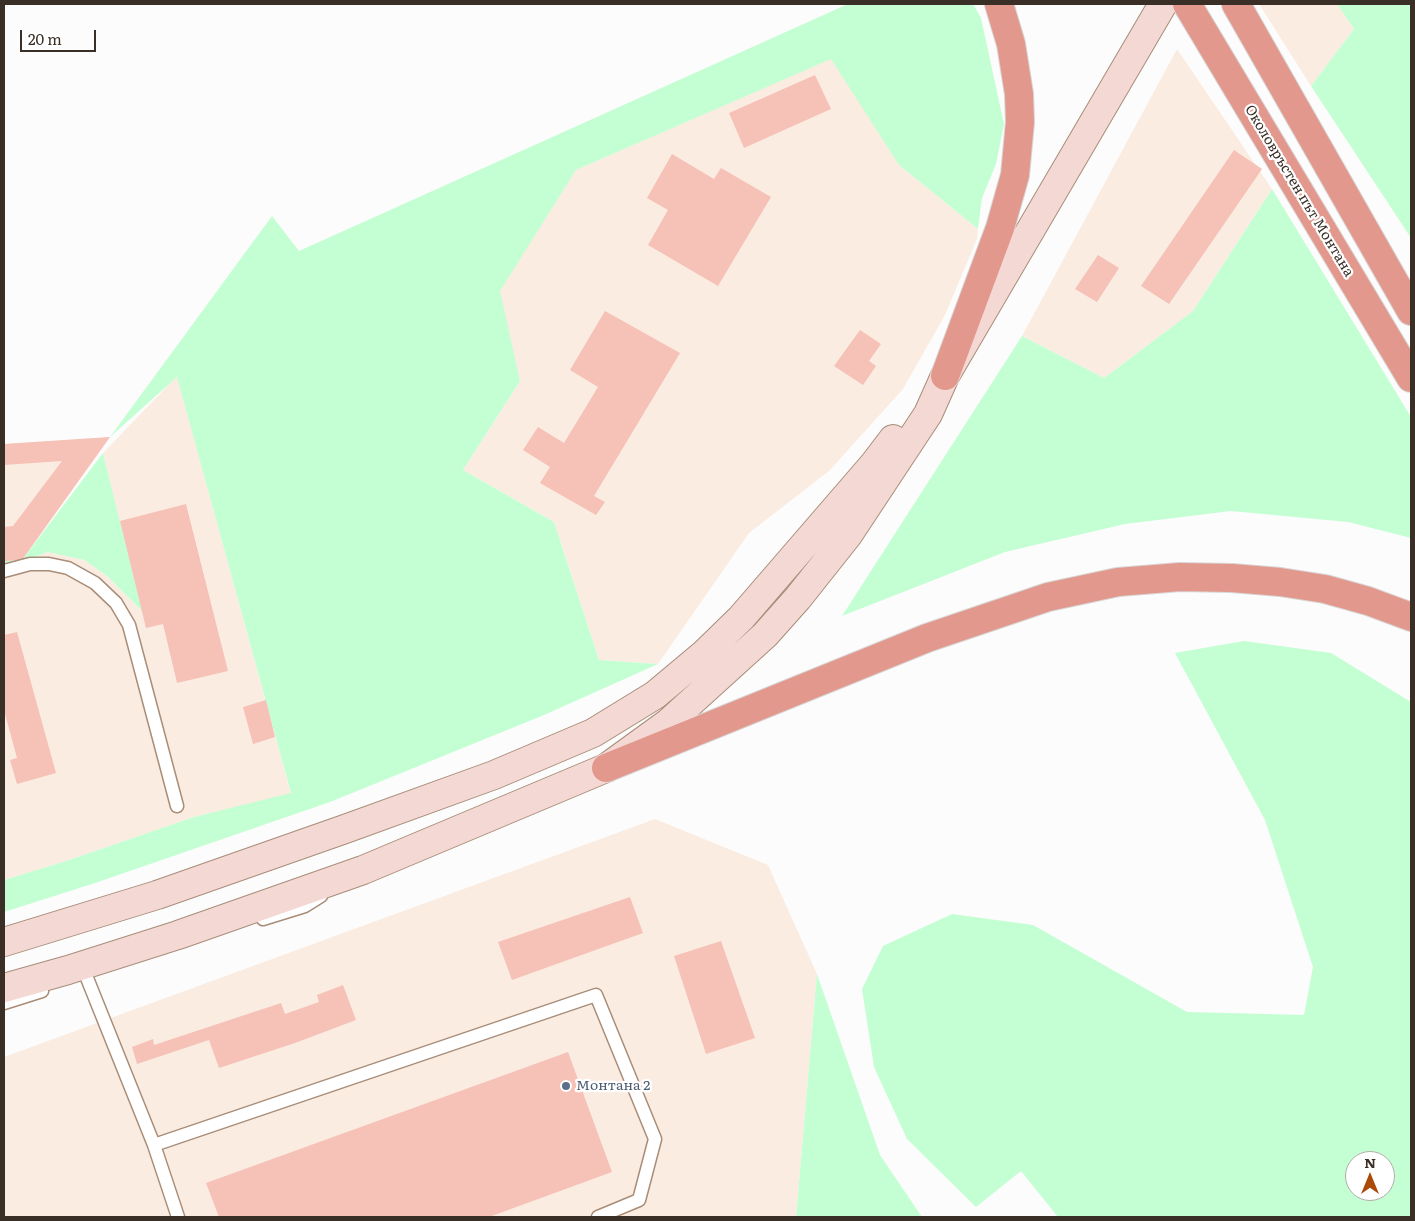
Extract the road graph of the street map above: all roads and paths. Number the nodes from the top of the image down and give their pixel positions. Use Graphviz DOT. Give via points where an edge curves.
graph roads {
  1 [pos="999,4"];
  2 [pos="1163,4"];
  3 [pos="1187,4"];
  4 [pos="1239,9"];
  5 [pos="1411,311"];
  6 [pos="945,376"];
  7 [pos="1411,378"];
  8 [pos="4,571"];
  9 [pos="1411,618"];
  10 [pos="606,768"];
  11 [pos="177,806"];
  12 [pos="363,870"];
  13 [pos="248,924"];
  14 [pos="210,937"];
  15 [pos="4,942"];
  16 [pos="135,962"];
  17 [pos="87,977"];
  18 [pos="4,988"];
  19 [pos="50,989"];
  20 [pos="4,1003"];
  21 [pos="154,1144"];
  22 [pos="178,1217"];
  23 [pos="598,1217"];
  1 -- 6 [label="highway" via="1011,44 1019,94 1020,122 1014,175 1000,228"];
  2 -- 6 [label="main road"];
  3 -- 7 [label="highway, Околовръстен път Монтана"];
  4 -- 5 [label="highway"];
  6 -- 10 [label="main road" via="928,414 886,479 848,535 798,598 765,635 668,723"];
  6 -- 15 [label="main road" via="741,618 655,695 593,733 494,775 345,829 158,895"];
  8 -- 11 [label="lane" via="30,564 68,568 95,583 116,603 129,625"];
  9 -- 10 [label="highway" via="1325,589 1280,582 1180,577 1118,582 1048,598 927,638"];
  10 -- 12 [label="main road"];
  12 -- 13 [label="lane" via="305,906"];
  12 -- 18 [label="main road" via="178,935"];
  14 -- 16 [label="lane"];
  17 -- 21 [label="lane"];
  19 -- 20 [label="lane"];
  21 -- 22 [label="lane"];
  21 -- 23 [label="lane" via="596,995 655,1139 639,1200"];
}
